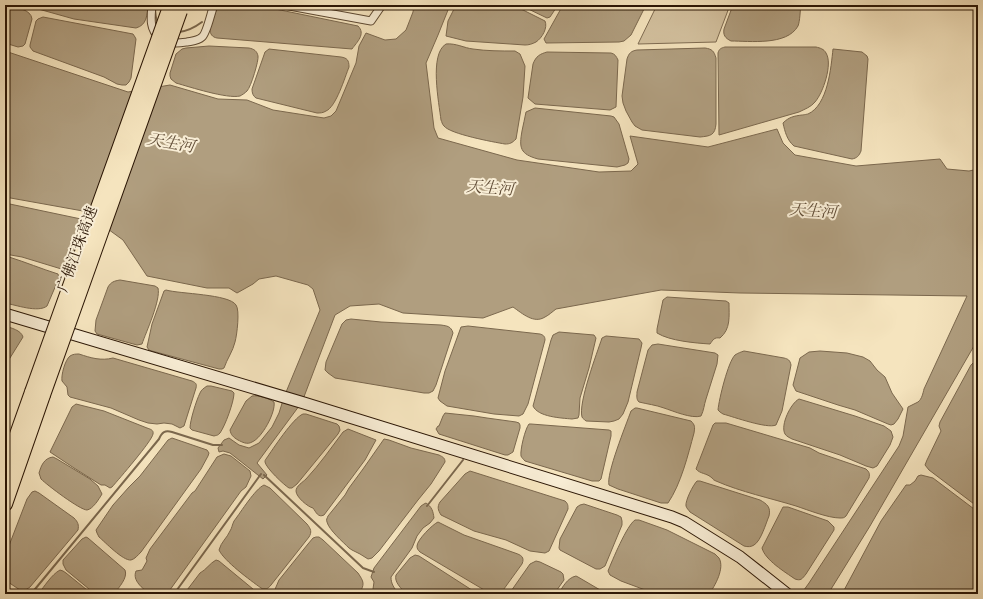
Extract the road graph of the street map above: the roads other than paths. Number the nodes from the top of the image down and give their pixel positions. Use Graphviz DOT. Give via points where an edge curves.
graph roads {
  1 [pos="152,5"];
  2 [pos="214,5"];
  3 [pos="284,5"];
  4 [pos="382,5"];
  5 [pos="176,7"];
  6 [pos="5,314"];
  7 [pos="38,393"];
  8 [pos="5,468"];
  9 [pos="5,504"];
  10 [pos="787,594"];
  1 -- 2 [label="street" via="150,21 156,35 163,41 178,43 202,38"];
  3 -- 4 [label="street" via="371,21"];
  5 -- 7 [label="highway, 广佛江珠高速, bridge"];
  6 -- 10 [label="street" via="672,516 740,557"];
  7 -- 8 [label="highway, 广佛江珠高速"];
  7 -- 9 [label="highway, 广佛江珠高速"];
}
